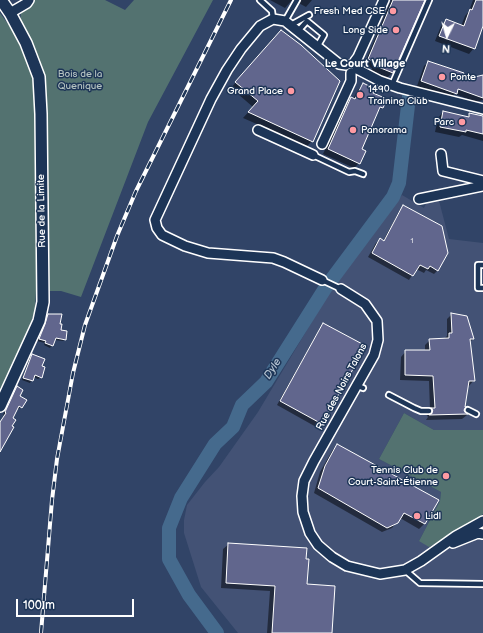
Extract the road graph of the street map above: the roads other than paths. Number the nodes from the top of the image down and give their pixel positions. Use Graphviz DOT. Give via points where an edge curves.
graph roads {
  1 [pos="1,0"];
  2 [pos="29,0"];
  3 [pos="260,0"];
  4 [pos="297,0"];
  5 [pos="384,0"];
  6 [pos="429,0"];
  7 [pos="10,13"];
  8 [pos="309,15"];
  9 [pos="273,18"];
  10 [pos="292,26"];
  11 [pos="317,47"];
  12 [pos="352,67"];
  13 [pos="396,86"];
  14 [pos="483,109"];
  15 [pos="258,130"];
  16 [pos="322,144"];
  17 [pos="441,154"];
  18 [pos="312,155"];
  19 [pos="363,174"];
  20 [pos="483,181"];
  21 [pos="483,186"];
  22 [pos="419,199"];
  23 [pos="483,265"];
  24 [pos="322,280"];
  25 [pos="483,288"];
  26 [pos="341,289"];
  27 [pos="389,395"];
  28 [pos="0,406"];
  29 [pos="468,410"];
  30 [pos="429,411"];
  31 [pos="476,414"];
  32 [pos="483,520"];
  33 [pos="483,534"];
  34 [pos="436,550"];
  35 [pos="405,570"];
  36 [pos="483,584"];
  1 -- 7 [label="street, Rue de la Limite"];
  2 -- 7 [label="street"];
  3 -- 9 [label="lane" via="272,11"];
  4 -- 10 [label="lane"];
  5 -- 12 [label="street"];
  6 -- 13 [label="lane"];
  7 -- 28 [label="street, Rue de la Limite" via="26,43 39,77 43,302 39,321"];
  8 -- 10 [label="lane"];
  9 -- 10 [label="street"];
  9 -- 24 [label="street" via="260,26 227,70 155,220 162,235 186,246 208,253 273,258"];
  10 -- 11 [label="street"];
  10 -- 11 [label="lane" via="307,21 324,35"];
  11 -- 12 [label="street" via="339,64"];
  12 -- 13 [label="street"];
  12 -- 16 [label="street" via="350,84"];
  13 -- 14 [label="street"];
  15 -- 18 [label="street"];
  17 -- 20 [label="street" via="443,171"];
  18 -- 19 [label="lane" via="349,172"];
  21 -- 22 [label="street"];
  23 -- 25 [label="lane" via="478,265 478,288"];
  24 -- 26 [label="lane, Rue des Noirs Talons"];
  26 -- 35 [label="street, Rue des Noirs Talons" via="365,304 377,321 378,340 360,387 304,481 303,512 310,533 318,545 347,566 380,574"];
  27 -- 30 [label="lane" via="421,411"];
  29 -- 31 [label="lane"];
  32 -- 34 [label="street"];
  33 -- 34 [label="street" via="478,533"];
  34 -- 35 [label="street"];
  35 -- 36 [label="lane" via="420,584"];
}
